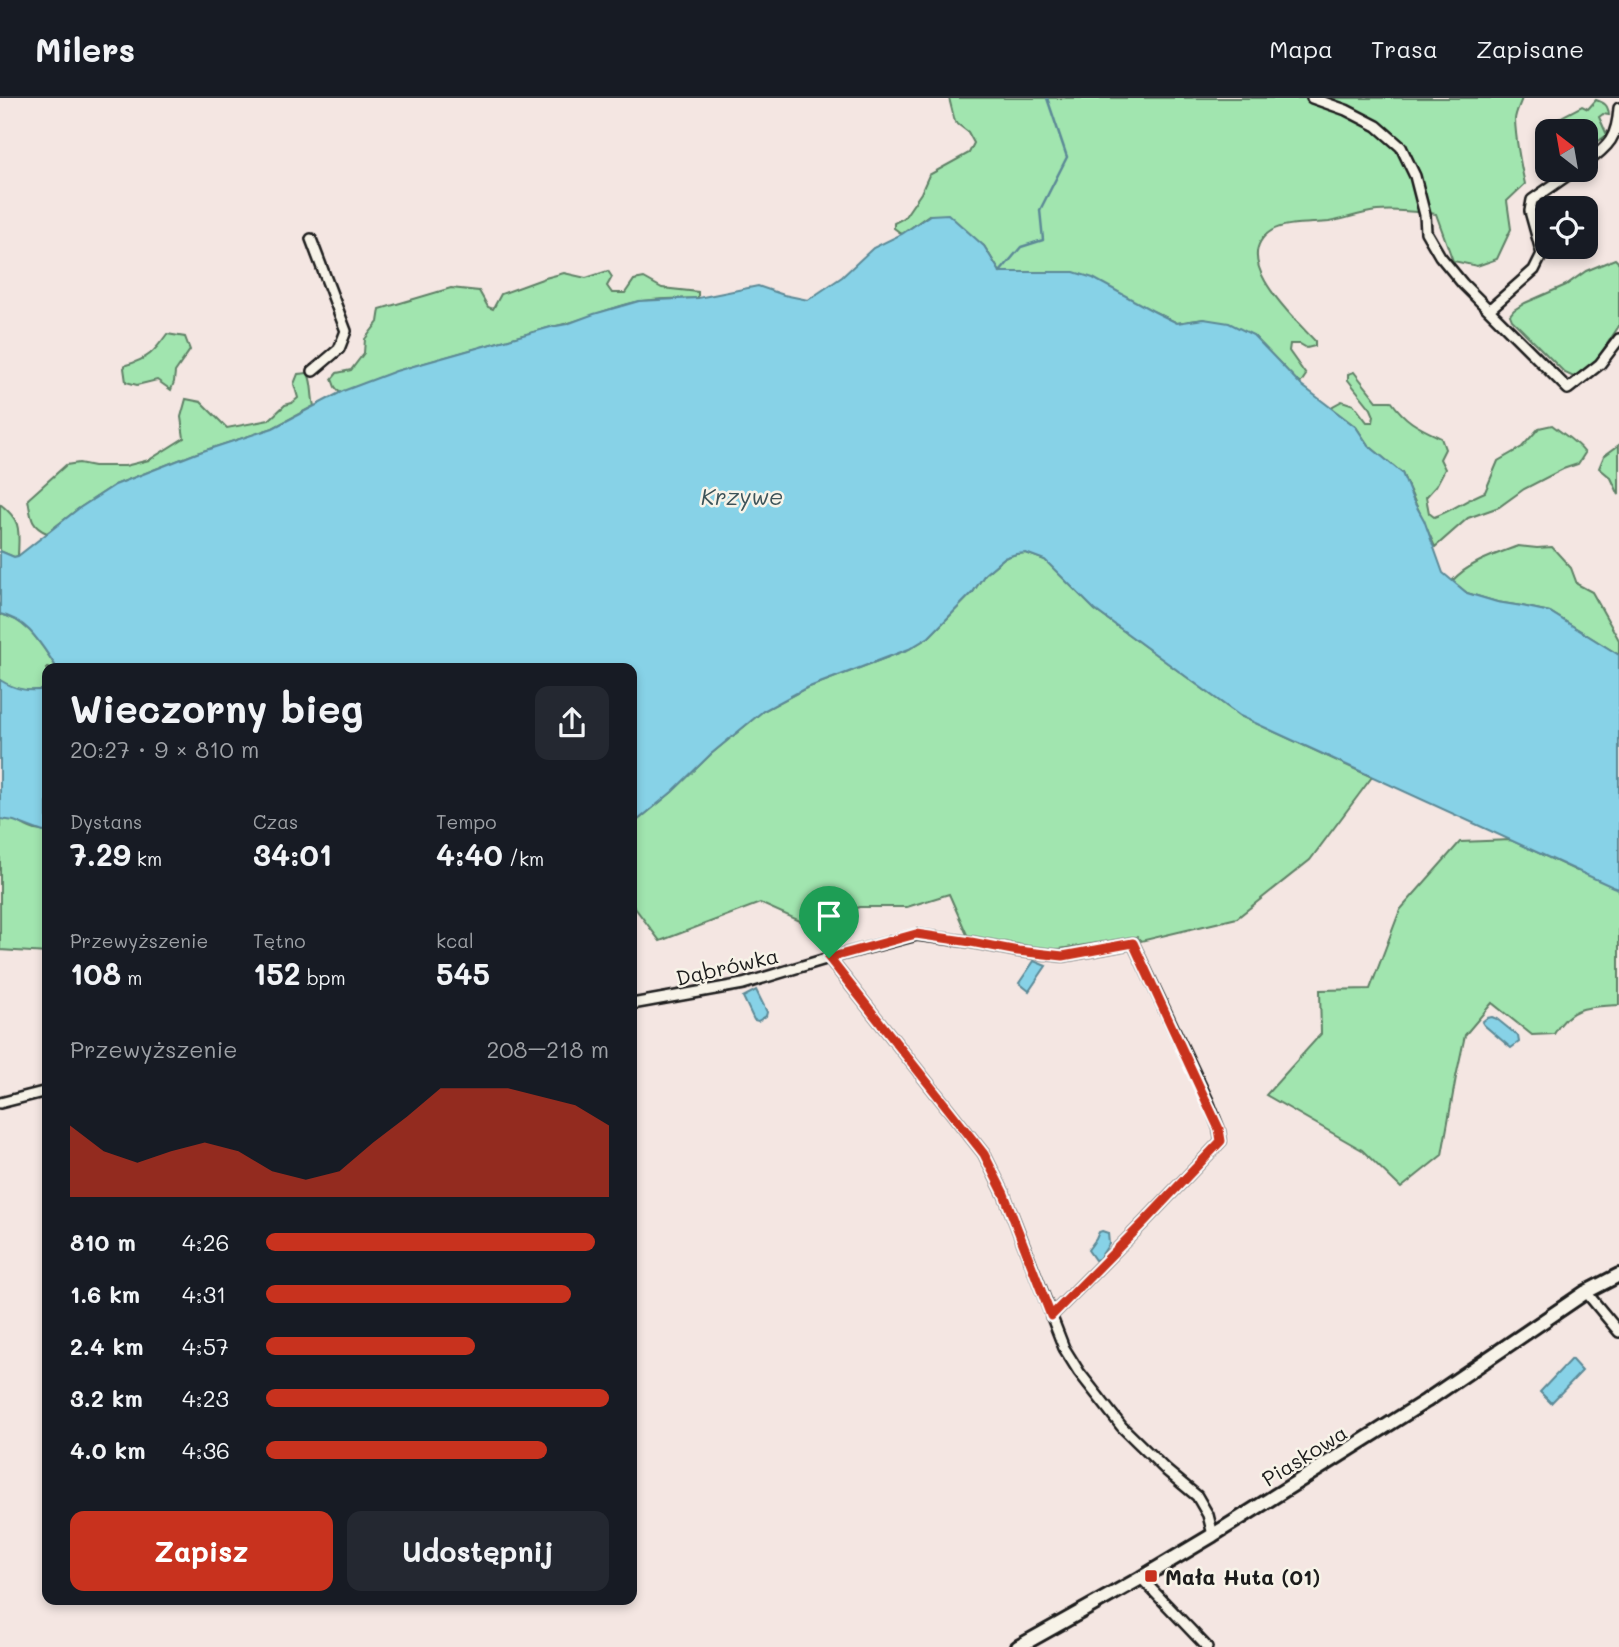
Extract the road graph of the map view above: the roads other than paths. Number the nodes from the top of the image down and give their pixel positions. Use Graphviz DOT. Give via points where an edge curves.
graph roads {
  1 [pos="1312,98"];
  2 [pos="1619,108"];
  3 [pos="1598,154"];
  4 [pos="1558,182"];
  5 [pos="311,239"];
  6 [pos="1490,309"];
  7 [pos="1619,339"];
  8 [pos="313,371"];
  9 [pos="829,958"];
  10 [pos="637,1003"];
  11 [pos="42,1092"];
  12 [pos="0,1102"];
  13 [pos="1619,1275"];
  14 [pos="1586,1292"];
  15 [pos="1051,1316"];
  16 [pos="1619,1332"];
  17 [pos="1213,1535"];
  18 [pos="1141,1578"];
  19 [pos="1018,1647"];
  20 [pos="1207,1647"];
  1 -- 6 [label="street" via="1377,126 1401,147 1415,176 1426,232 1463,284"];
  2 -- 3 [label="street" via="1609,145"];
  4 -- 6 [label="street" via="1532,200 1530,211 1542,254 1534,270"];
  5 -- 8 [label="street" via="346,331 339,349"];
  6 -- 7 [label="street" via="1568,389 1600,364"];
  9 -- 10 [label="street, Dąbrówka" via="743,984"];
  9 -- 15 [label="street" via="984,1154"];
  9 -- 15 [label="street, Dąbrówka" via="916,934 1063,956 1133,943 1208,1101 1221,1141"];
  11 -- 12 [label="street"];
  13 -- 14 [label="street, Piaskowa"];
  14 -- 16 [label="street"];
  14 -- 17 [label="street, Piaskowa" via="1426,1401"];
  15 -- 17 [label="street" via="1079,1372 1122,1427 1197,1496"];
  17 -- 18 [label="street, Piaskowa"];
  18 -- 19 [label="street, Piaskowa"];
  18 -- 20 [label="street"];
}
